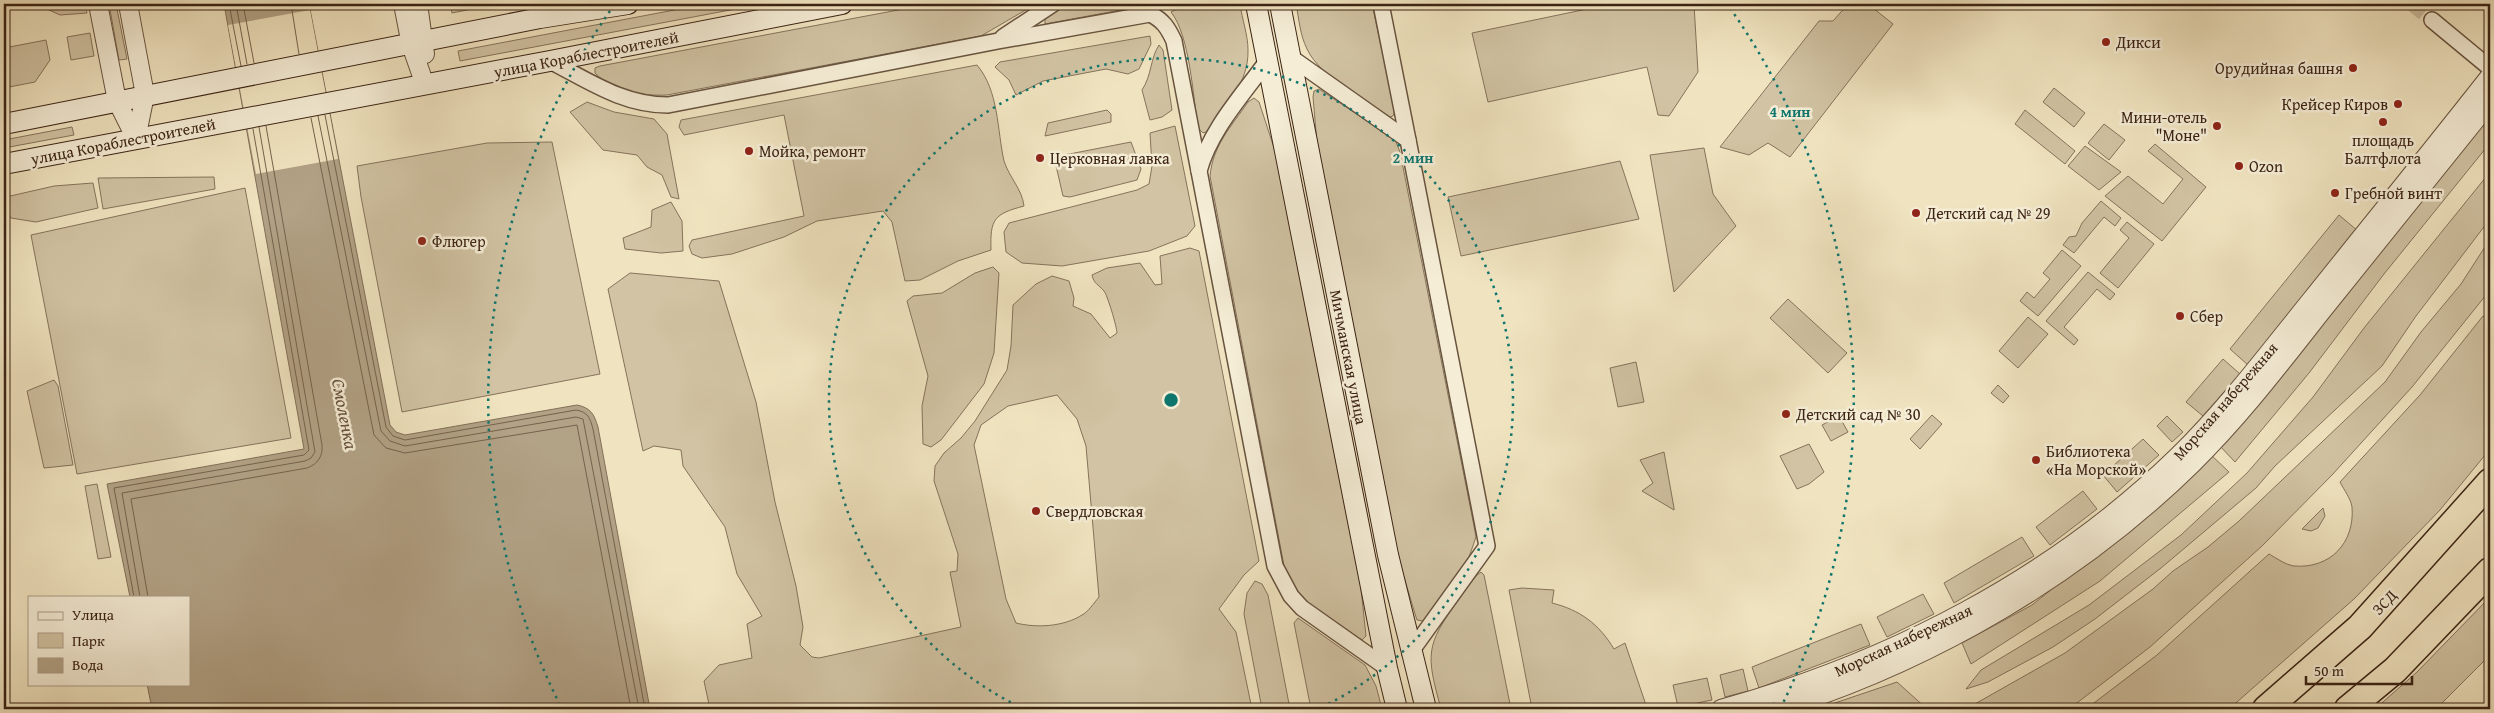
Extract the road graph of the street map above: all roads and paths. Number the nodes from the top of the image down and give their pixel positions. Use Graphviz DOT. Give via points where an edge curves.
graph roads {
  1 [pos="98,4"];
  2 [pos="128,4"];
  3 [pos="403,4"];
  4 [pos="418,4"];
  5 [pos="628,4"];
  6 [pos="842,4"];
  7 [pos="1053,4"];
  8 [pos="1256,4"];
  9 [pos="1280,4"];
  10 [pos="1381,4"];
  11 [pos="546,11"];
  12 [pos="2432,20"];
  13 [pos="998,41"];
  14 [pos="418,44"];
  15 [pos="1289,56"];
  16 [pos="550,61"];
  17 [pos="1267,62"];
  18 [pos="2490,68"];
  19 [pos="2490,76"];
  20 [pos="425,85"];
  21 [pos="145,96"];
  22 [pos="116,101"];
  23 [pos="2490,102"];
  24 [pos="4,124"];
  25 [pos="136,138"];
  26 [pos="1408,140"];
  27 [pos="4,164"];
  28 [pos="1199,171"];
  29 [pos="2490,482"];
  30 [pos="2490,571"];
  31 [pos="1410,653"];
  32 [pos="1387,668"];
  33 [pos="1397,709"];
  34 [pos="1426,709"];
  35 [pos="1721,709"];
  36 [pos="1780,709"];
  37 [pos="2266,709"];
  38 [pos="2348,709"];
  1 -- 22 [label="street"];
  2 -- 21 [label="street"];
  3 -- 14 [label="street"];
  4 -- 14 [label="street"];
  5 -- 11 [label="main road"];
  6 -- 16 [label="main road, улица Кораблестроителей"];
  7 -- 13 [label="street"];
  8 -- 17 [label="main road, Мичманская улица"];
  9 -- 15 [label="main road, Мичманская улица"];
  10 -- 26 [label="street"];
  11 -- 14 [label="main road"];
  12 -- 18 [label="street"];
  13 -- 16 [label="street" via="668,105 650,105 619,97"];
  13 -- 28 [label="street" via="1136,15 1150,14 1160,19 1169,29 1178,54"];
  14 -- 20 [label="street"];
  14 -- 21 [label="main road"];
  15 -- 26 [label="street"];
  15 -- 31 [label="main road, Мичманская улица"];
  16 -- 20 [label="main road, улица Кораблестроителей"];
  17 -- 28 [label="street" via="1204,151"];
  17 -- 32 [label="main road, Мичманская улица"];
  19 -- 35 [label="street, Морская набережная" via="2226,404 2178,456 2132,496 2049,560 1935,627 1826,676"];
  20 -- 25 [label="main road, улица Кораблестроителей"];
  21 -- 22 [label="main road"];
  21 -- 25 [label="street"];
  22 -- 24 [label="main road"];
  22 -- 25 [label="street"];
  23 -- 36 [label="street, Морская набережная" via="2238,415 2152,501 2065,568 1975,625 1862,679"];
  25 -- 27 [label="main road, улица Кораблестроителей"];
  26 -- 31 [label="street" via="1487,546"];
  28 -- 32 [label="street" via="1275,566 1291,596 1302,608"];
  29 -- 37 [label="highway, ЗСД" via="2360,627"];
  30 -- 38 [label="highway" via="2395,670"];
  31 -- 34 [label="main road, Мичманская улица"];
  32 -- 33 [label="main road, Мичманская улица"];
}
